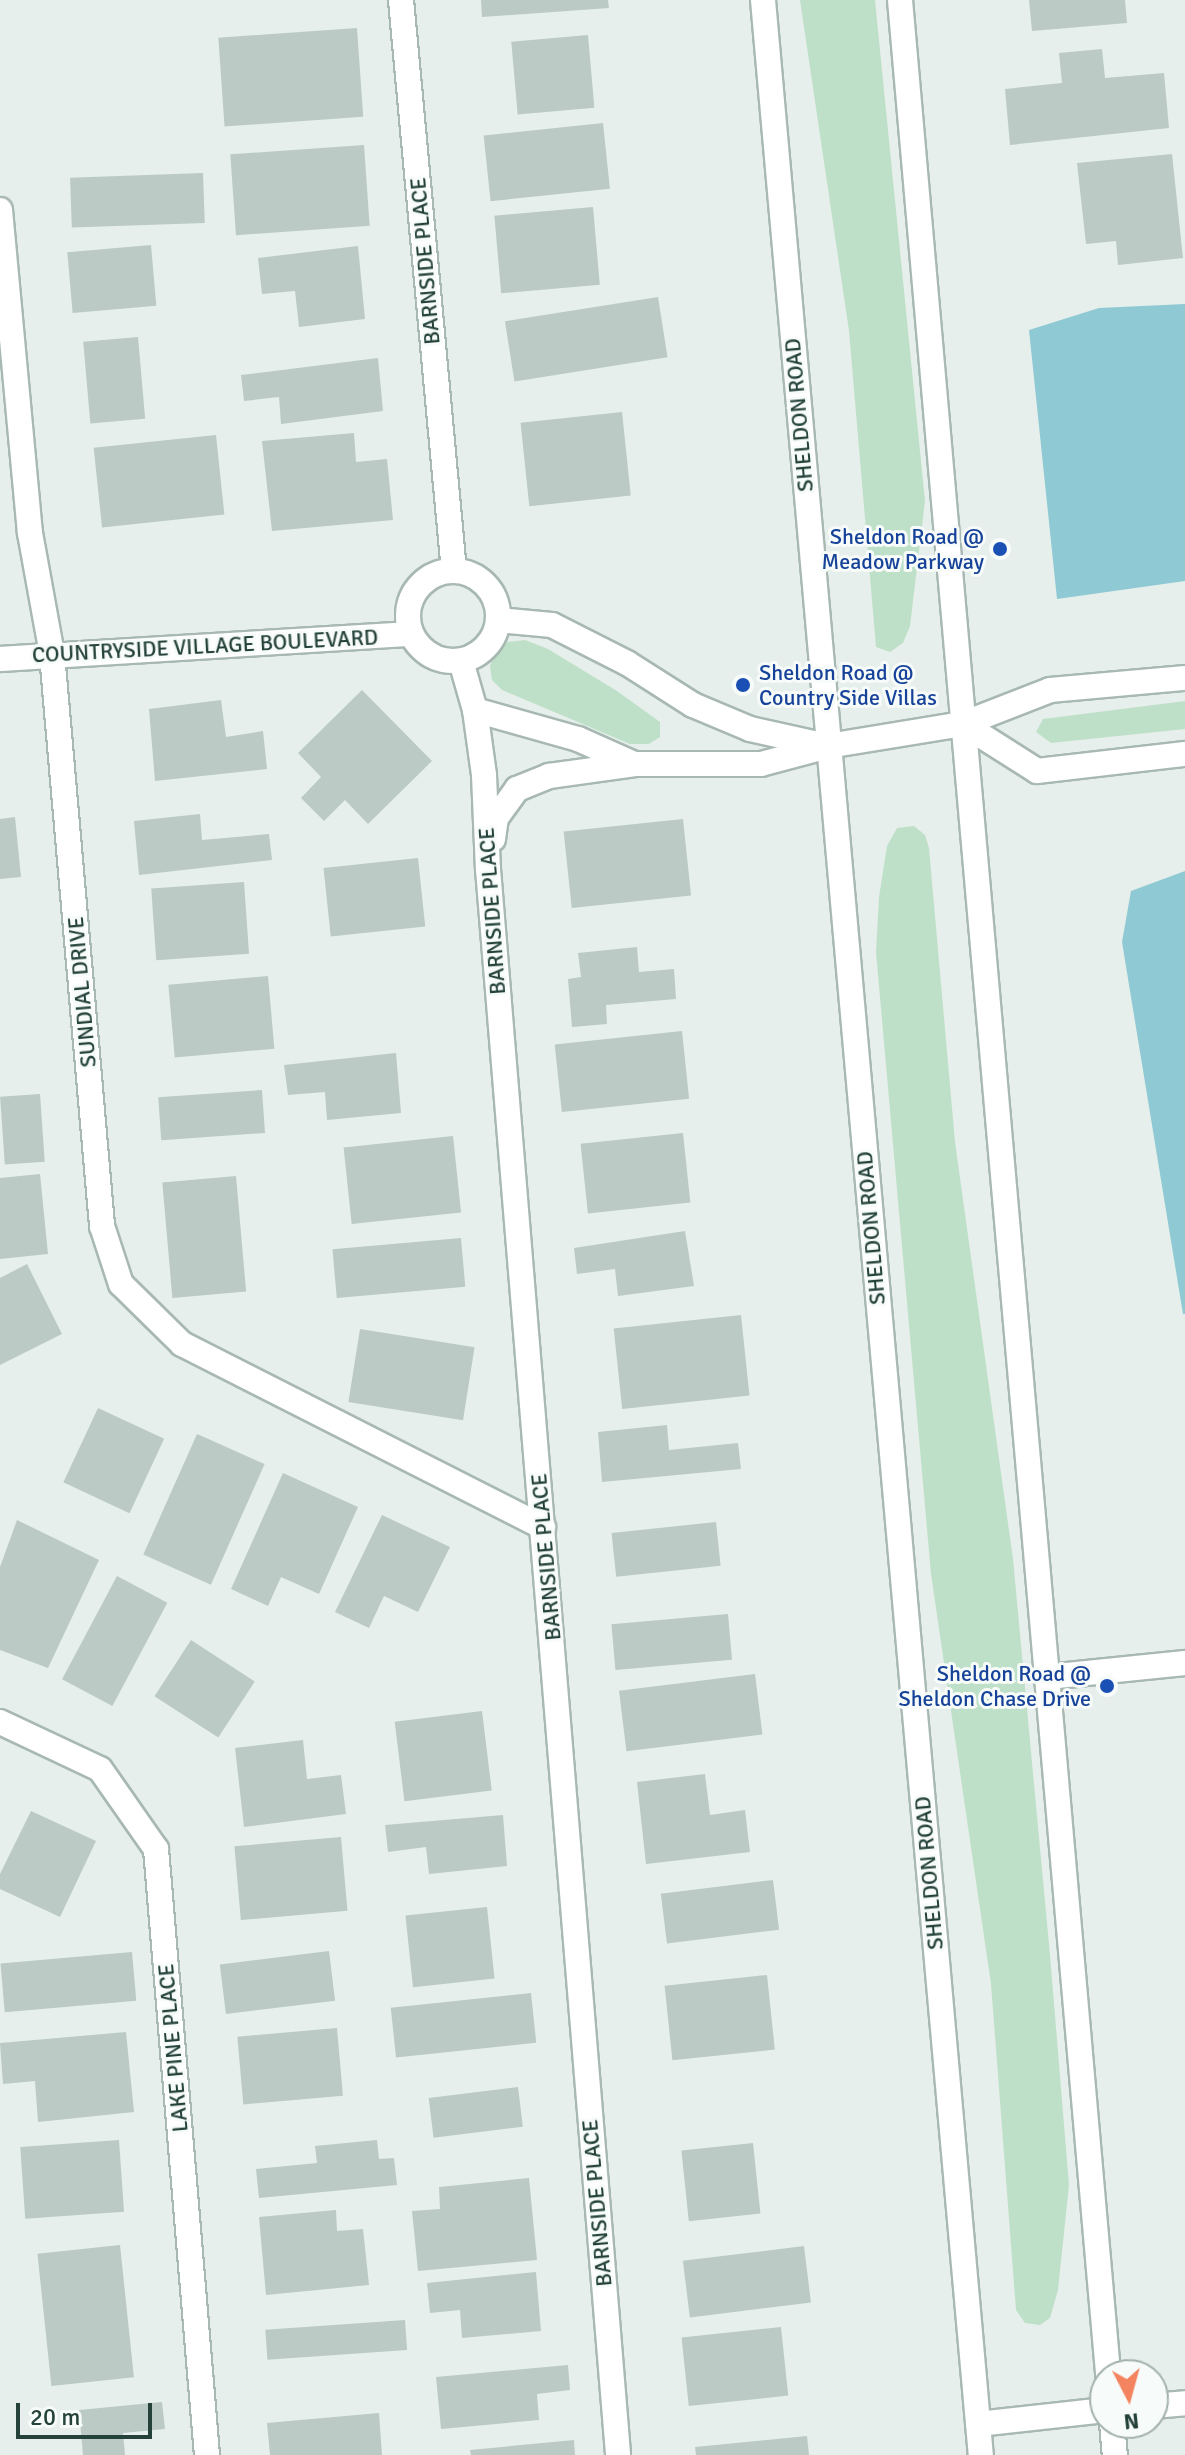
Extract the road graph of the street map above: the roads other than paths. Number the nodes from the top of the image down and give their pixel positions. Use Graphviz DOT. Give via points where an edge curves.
graph roads {
  1 [pos="401,0"];
  2 [pos="763,0"];
  3 [pos="900,0"];
  4 [pos="0,210"];
  5 [pos="454,571"];
  6 [pos="498,620"];
  7 [pos="411,634"];
  8 [pos="52,654"];
  9 [pos="0,659"];
  10 [pos="461,661"];
  11 [pos="1185,678"];
  12 [pos="475,710"];
  13 [pos="963,724"];
  14 [pos="828,746"];
  15 [pos="1185,754"];
  16 [pos="635,764"];
  17 [pos="488,869"];
  18 [pos="543,1527"];
  19 [pos="1185,1663"];
  20 [pos="1047,1677"];
  21 [pos="0,1722"];
  22 [pos="1107,2359"];
  23 [pos="1089,2412"];
  24 [pos="978,2424"];
  25 [pos="207,2455"];
  26 [pos="618,2455"];
  27 [pos="981,2455"];
  1 -- 5 [label="street, BARNSIDE PLACE"];
  2 -- 14 [label="street, SHELDON ROAD"];
  3 -- 13 [label="street"];
  4 -- 8 [label="street, SUNDIAL DRIVE" via="30,533"];
  5 -- 6 [label="street" via="481,581 491,592"];
  5 -- 7 [label="street" via="426,580 415,591 407,620"];
  6 -- 10 [label="street" via="486,647"];
  6 -- 14 [label="street" via="552,625 693,705 750,729"];
  7 -- 8 [label="street, COUNTRYSIDE VILLAGE BOULEVARD"];
  7 -- 10 [label="street" via="431,656"];
  8 -- 9 [label="street, COUNTRYSIDE VILLAGE BOULEVARD"];
  8 -- 18 [label="street, SUNDIAL DRIVE" via="102,1226 121,1284 182,1344"];
  10 -- 12 [label="street, BARNSIDE PLACE"];
  11 -- 13 [label="street" via="1050,690"];
  12 -- 16 [label="street" via="578,739"];
  12 -- 17 [label="street, BARNSIDE PLACE"];
  13 -- 14 [label="street"];
  13 -- 15 [label="street" via="1037,771"];
  13 -- 20 [label="street"];
  14 -- 16 [label="street" via="761,764"];
  14 -- 24 [label="street, SHELDON ROAD"];
  16 -- 17 [label="street" via="549,776 517,789 496,818"];
  17 -- 18 [label="street, BARNSIDE PLACE"];
  18 -- 26 [label="street, BARNSIDE PLACE"];
  19 -- 20 [label="street"];
  20 -- 22 [label="street"];
  21 -- 25 [label="street, LAKE PINE PLACE" via="100,1769 156,1849"];
  23 -- 24 [label="street"];
  24 -- 27 [label="street, SHELDON ROAD"];
}
